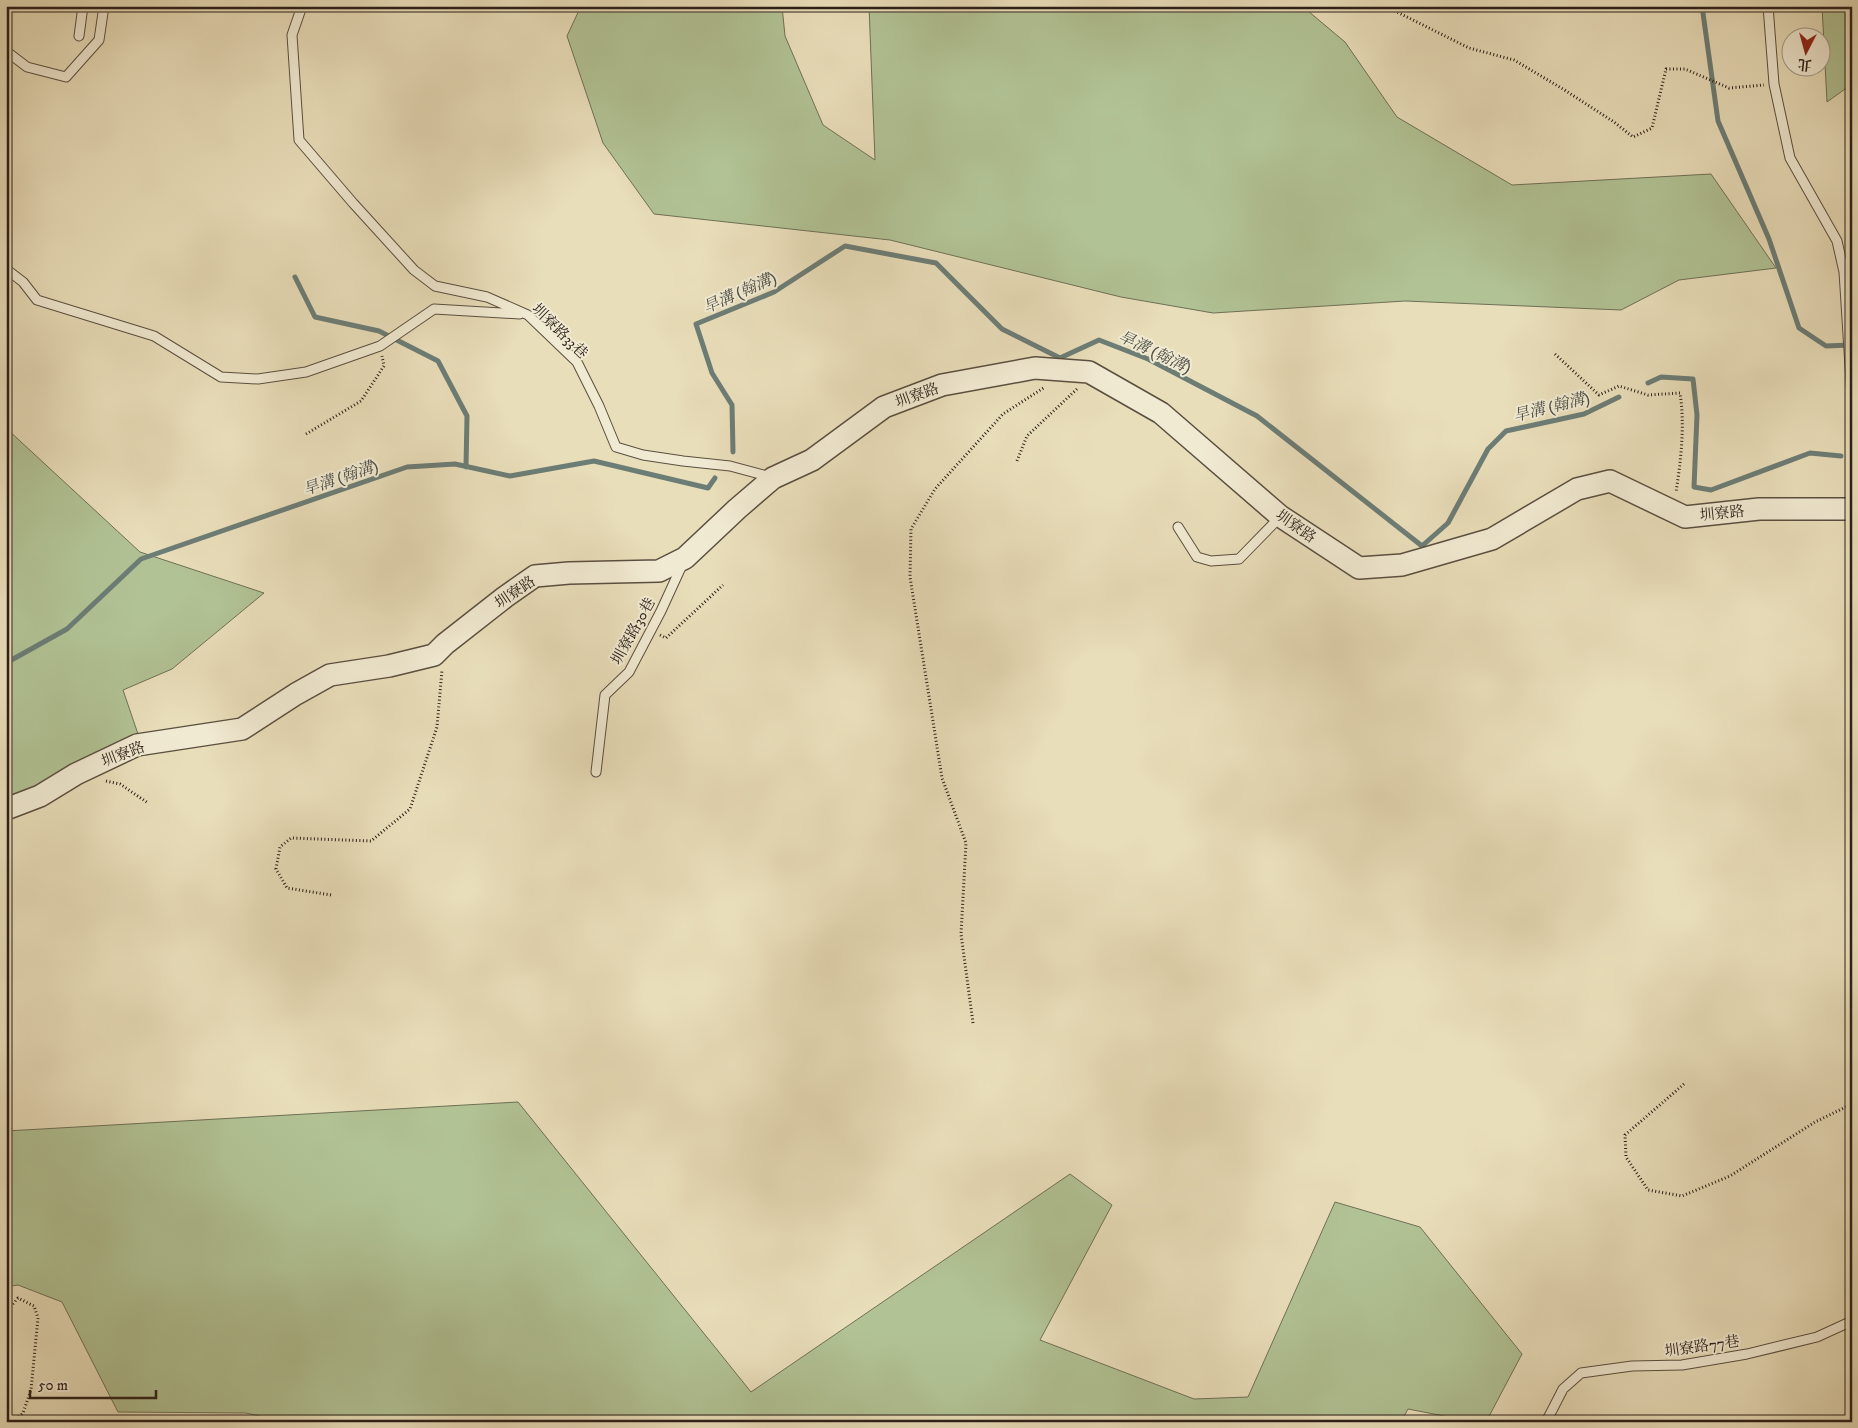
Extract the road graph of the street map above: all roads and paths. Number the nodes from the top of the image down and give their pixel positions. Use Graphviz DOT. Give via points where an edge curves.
graph roads {
  1 [pos="83,6"];
  2 [pos="104,6"];
  3 [pos="302,6"];
  4 [pos="1385,6"];
  5 [pos="1768,6"];
  6 [pos="79,36"];
  7 [pos="6,51"];
  8 [pos="1774,84"];
  9 [pos="6,269"];
  10 [pos="528,314"];
  11 [pos="380,346"];
  12 [pos="1555,354"];
  13 [pos="1081,371"];
  14 [pos="1852,398"];
  15 [pos="306,434"];
  16 [pos="1017,461"];
  17 [pos="773,478"];
  18 [pos="1852,509"];
  19 [pos="1673,511"];
  20 [pos="1280,516"];
  21 [pos="1178,527"];
  22 [pos="685,558"];
  23 [pos="723,585"];
  24 [pos="650,631"];
  25 [pos="445,644"];
  26 [pos="596,772"];
  27 [pos="76,774"];
  28 [pos="148,803"];
  29 [pos="6,809"];
  30 [pos="331,895"];
  31 [pos="973,1023"];
  32 [pos="1684,1084"];
  33 [pos="1852,1104"];
  34 [pos="6,1312"];
  35 [pos="1852,1321"];
  36 [pos="13,1422"];
  37 [pos="1546,1422"];
  1 -- 6 [label="lane"];
  2 -- 7 [label="lane" via="99,40 66,77 26,67"];
  3 -- 10 [label="lane, 圳寮路33巷" via="292,34 299,140 414,270 434,286 487,297"];
  4 -- 8 [label="path" via="1469,48 1514,60 1633,137 1652,128 1666,69 1686,70 1729,88"];
  5 -- 8 [label="lane"];
  8 -- 14 [label="lane" via="1790,158 1837,241 1844,272"];
  9 -- 11 [label="lane" via="23,282 37,300 154,336 221,377 258,379 306,372"];
  10 -- 11 [label="lane" via="434,308"];
  10 -- 17 [label="lane, 圳寮路33巷" via="577,362 616,447 663,458 730,466"];
  11 -- 15 [label="path" via="384,366 361,402"];
  12 -- 19 [label="path" via="1599,395 1619,386 1648,395 1680,393 1683,414"];
  13 -- 16 [label="path" via="1077,390 1027,436"];
  13 -- 17 [label="street, 圳寮路" via="1035,368 942,385 884,407 812,460"];
  13 -- 20 [label="street, 圳寮路" via="1161,413"];
  13 -- 31 [label="path" via="1003,414 935,489 912,529 910,577 942,778 966,843 961,934"];
  17 -- 22 [label="street, 圳寮路"];
  18 -- 19 [label="street, 圳寮路" via="1759,509 1685,516"];
  19 -- 20 [label="street, 圳寮路" via="1610,480 1577,489 1492,539 1402,565 1359,568"];
  20 -- 21 [label="lane" via="1239,559 1211,561 1197,557"];
  22 -- 24 [label="lane, 圳寮路30巷"];
  22 -- 25 [label="street, 圳寮路" via="659,571 536,576"];
  23 -- 24 [label="path" via="666,638"];
  24 -- 26 [label="lane, 圳寮路30巷" via="629,672 605,695"];
  25 -- 27 [label="street, 圳寮路" via="434,655 330,675 242,729 136,746"];
  25 -- 30 [label="path" via="437,727 410,809 371,842 291,838 280,847 276,869 287,888"];
  27 -- 28 [label="path" via="120,784"];
  27 -- 29 [label="street, 圳寮路" via="40,796"];
  32 -- 33 [label="path" via="1625,1135 1626,1157 1648,1190 1682,1196 1730,1176 1814,1122"];
  34 -- 36 [label="path" via="18,1298 34,1306 38,1318 31,1390 22,1413"];
  35 -- 37 [label="lane, 圳寮路77巷" via="1817,1338 1747,1354 1682,1365 1632,1366 1581,1373 1563,1389"];
}
